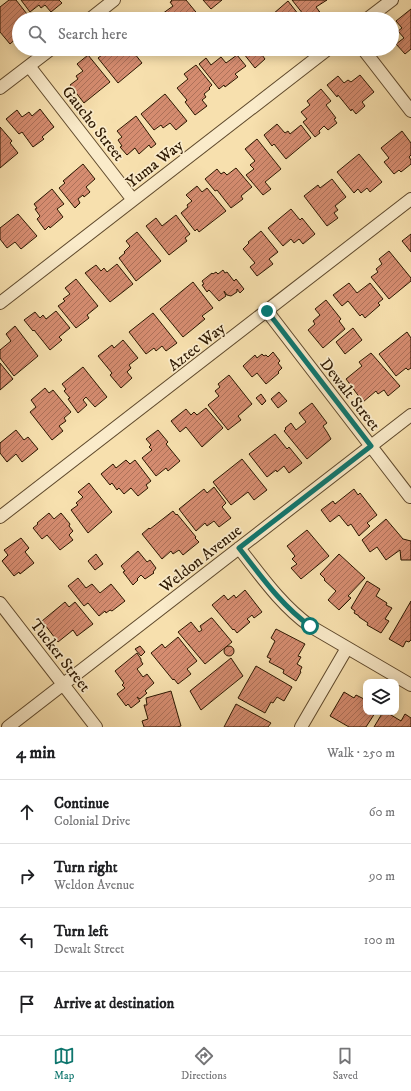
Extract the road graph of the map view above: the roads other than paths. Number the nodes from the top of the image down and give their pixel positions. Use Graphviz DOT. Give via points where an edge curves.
graph roads {
  1 [pos="114,0"];
  2 [pos="392,0"];
  3 [pos="99,12"];
  4 [pos="376,12"];
  5 [pos="42,56"];
  6 [pos="319,56"];
  7 [pos="368,56"];
  8 [pos="29,66"];
  9 [pos="0,88"];
  10 [pos="411,111"];
  11 [pos="133,200"];
  12 [pos="411,200"];
  13 [pos="0,303"];
  14 [pos="267,311"];
  15 [pos="411,415"];
  16 [pos="371,446"];
  17 [pos="410,497"];
  18 [pos="0,518"];
  19 [pos="239,548"];
  20 [pos="0,603"];
  21 [pos="348,648"];
  22 [pos="63,684"];
  23 [pos="411,685"];
  24 [pos="8,727"];
  25 [pos="96,727"];
  26 [pos="301,727"];
  1 -- 3 [label="street"];
  2 -- 4 [label="street"];
  5 -- 8 [label="street"];
  6 -- 11 [label="street, Yuma Way"];
  7 -- 10 [label="street"];
  8 -- 9 [label="street"];
  8 -- 11 [label="street, Gaucho Street"];
  11 -- 13 [label="street, Yuma Way"];
  12 -- 14 [label="street, Aztec Way"];
  14 -- 16 [label="street, Dewalt Street"];
  14 -- 18 [label="street, Aztec Way"];
  15 -- 16 [label="street, Weldon Avenue"];
  16 -- 17 [label="street, Dewalt Street"];
  16 -- 19 [label="street, Weldon Avenue"];
  19 -- 21 [label="street" via="296,616"];
  19 -- 22 [label="street, Weldon Avenue"];
  20 -- 22 [label="street, Tucker Street"];
  21 -- 23 [label="street"];
  21 -- 26 [label="street"];
  22 -- 24 [label="street, Weldon Avenue"];
  22 -- 25 [label="street, Tucker Street"];
}
